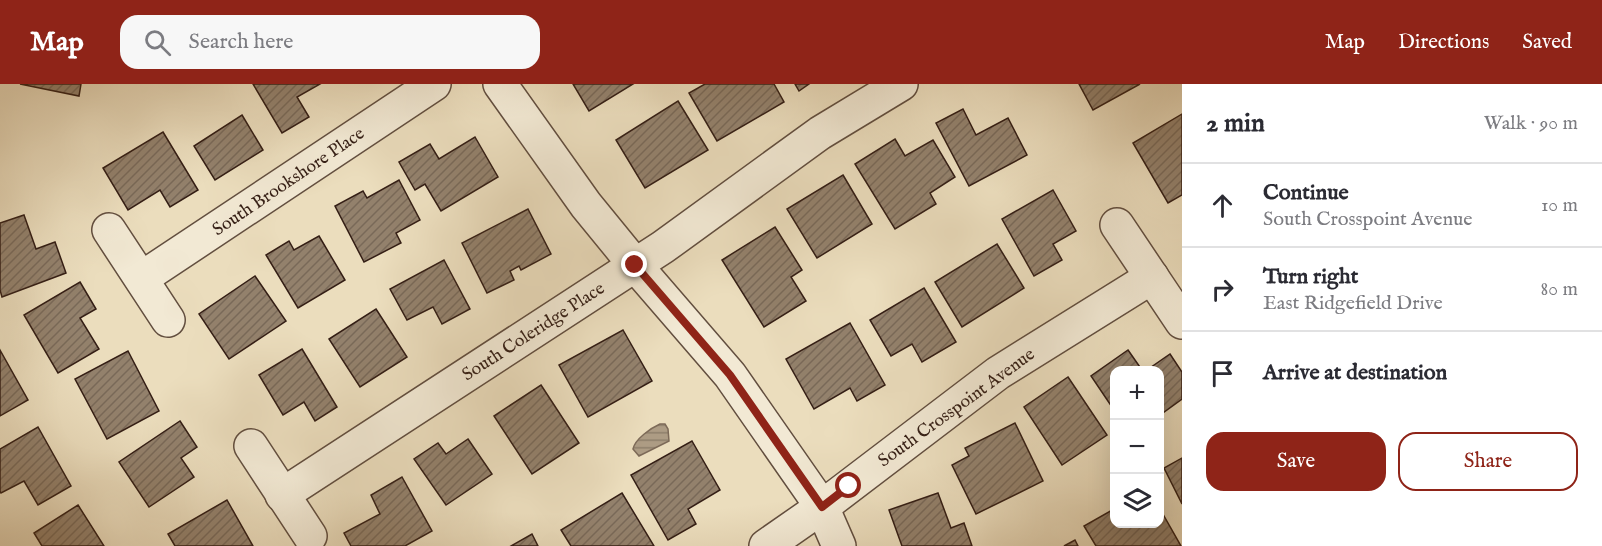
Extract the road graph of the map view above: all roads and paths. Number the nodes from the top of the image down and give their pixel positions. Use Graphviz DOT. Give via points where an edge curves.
graph roads {
  1 [pos="434,84"];
  2 [pos="500,84"];
  3 [pos="901,84"];
  4 [pos="1117,225"];
  5 [pos="109,230"];
  6 [pos="635,265"];
  7 [pos="1152,277"];
  8 [pos="142,278"];
  9 [pos="168,320"];
  10 [pos="1182,321"];
  11 [pos="251,446"];
  12 [pos="282,495"];
  13 [pos="822,507"];
  14 [pos="310,536"];
  15 [pos="766,546"];
  16 [pos="839,546"];
  1 -- 8 [label="street, South Brookshore Place"];
  2 -- 6 [label="street" via="586,205"];
  3 -- 6 [label="street, South Coleridge Place" via="820,133"];
  4 -- 7 [label="street"];
  5 -- 8 [label="street"];
  6 -- 12 [label="street, South Coleridge Place"];
  6 -- 13 [label="street" via="730,375"];
  7 -- 10 [label="street"];
  7 -- 13 [label="street, South Crosspoint Avenue" via="998,373"];
  8 -- 9 [label="street"];
  11 -- 12 [label="street"];
  12 -- 14 [label="street"];
  13 -- 15 [label="street, South Crosspoint Avenue"];
  13 -- 16 [label="street"];
}
